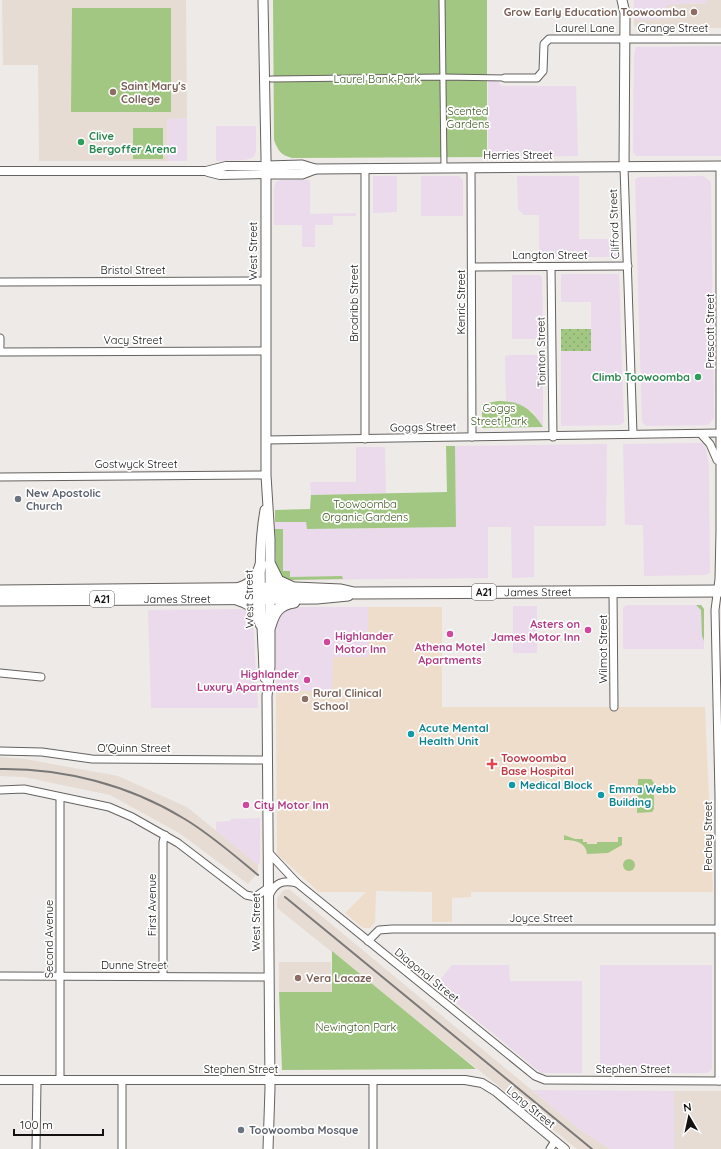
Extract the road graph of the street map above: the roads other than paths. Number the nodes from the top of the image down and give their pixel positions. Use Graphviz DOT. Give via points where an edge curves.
graph roads {
  1 [pos="263,0"];
  2 [pos="442,0"];
  3 [pos="622,0"];
  4 [pos="628,0"];
  5 [pos="625,13"];
  6 [pos="625,39"];
  7 [pos="721,39"];
  8 [pos="444,77"];
  9 [pos="505,78"];
  10 [pos="271,79"];
  11 [pos="721,166"];
  12 [pos="624,167"];
  13 [pos="365,168"];
  14 [pos="444,168"];
  15 [pos="471,168"];
  16 [pos="266,170"];
  17 [pos="0,171"];
  18 [pos="551,266"];
  19 [pos="628,266"];
  20 [pos="472,267"];
  21 [pos="265,280"];
  22 [pos="0,282"];
  23 [pos="0,338"];
  24 [pos="0,346"];
  25 [pos="266,351"];
  26 [pos="0,352"];
  27 [pos="720,433"];
  28 [pos="633,434"];
  29 [pos="701,434"];
  30 [pos="472,437"];
  31 [pos="553,437"];
  32 [pos="365,438"];
  33 [pos="266,440"];
  34 [pos="719,464"];
  35 [pos="266,475"];
  36 [pos="2,476"];
  37 [pos="265,565"];
  38 [pos="295,588"];
  39 [pos="0,591"];
  40 [pos="719,591"];
  41 [pos="613,592"];
  42 [pos="265,593"];
  43 [pos="354,593"];
  44 [pos="236,594"];
  45 [pos="312,598"];
  46 [pos="0,600"];
  47 [pos="266,625"];
  48 [pos="0,673"];
  49 [pos="41,677"];
  50 [pos="614,707"];
  51 [pos="0,751"];
  52 [pos="268,760"];
  53 [pos="0,790"];
  54 [pos="60,797"];
  55 [pos="165,835"];
  56 [pos="269,853"];
  57 [pos="297,883"];
  58 [pos="268,892"];
  59 [pos="719,929"];
  60 [pos="368,942"];
  61 [pos="0,976"];
  62 [pos="60,976"];
  63 [pos="163,976"];
  64 [pos="268,977"];
  65 [pos="0,1080"];
  66 [pos="37,1080"];
  67 [pos="60,1080"];
  68 [pos="122,1080"];
  69 [pos="270,1080"];
  70 [pos="373,1080"];
  71 [pos="545,1080"];
  72 [pos="720,1081"];
  73 [pos="482,1083"];
  74 [pos="555,1141"];
  75 [pos="36,1149"];
  76 [pos="122,1149"];
  77 [pos="268,1149"];
  78 [pos="373,1149"];
  79 [pos="550,1149"];
  80 [pos="565,1149"];
  1 -- 16 [label="main road, West Street"];
  2 -- 8 [label="street"];
  3 -- 5 [label="main road, Clifford Street"];
  4 -- 5 [label="main road, Clifford Street"];
  5 -- 6 [label="main road, Clifford Street"];
  6 -- 7 [label="street, Grange Street"];
  6 -- 9 [label="street, Laurel Lane" via="549,39 544,44 543,71 537,78"];
  6 -- 12 [label="main road, Clifford Street"];
  8 -- 9 [label="street"];
  8 -- 10 [label="street"];
  8 -- 14 [label="street"];
  11 -- 12 [label="main road, Herries Street"];
  11 -- 27 [label="street, Prescott Street"];
  12 -- 15 [label="main road, Herries Street"];
  12 -- 19 [label="street, Clifford Street"];
  13 -- 14 [label="main road, Herries Street"];
  13 -- 16 [label="main road, Herries Street" via="315,169 302,165"];
  13 -- 32 [label="street, Brodribb Street"];
  14 -- 15 [label="main road, Herries Street"];
  15 -- 20 [label="street, Kenric Street"];
  16 -- 17 [label="street, Herries Street" via="226,166 206,171"];
  16 -- 21 [label="main road, West Street"];
  18 -- 19 [label="street, Langton Street"];
  18 -- 20 [label="street, Langton Street"];
  18 -- 31 [label="street, Tointon Street"];
  19 -- 28 [label="street, Clifford Street"];
  20 -- 30 [label="street, Kenric Street"];
  21 -- 22 [label="street, Bristol Street"];
  21 -- 25 [label="main road, West Street"];
  23 -- 24 [label="street"];
  24 -- 26 [label="street"];
  25 -- 26 [label="street, Vacy Street"];
  25 -- 33 [label="main road, West Street"];
  27 -- 29 [label="street, Goggs Street"];
  27 -- 34 [label="street, Prescott Street"];
  28 -- 29 [label="street, Goggs Street"];
  28 -- 31 [label="street, Goggs Street"];
  29 -- 34 [label="street" via="710,444"];
  30 -- 31 [label="street, Goggs Street"];
  30 -- 32 [label="street, Goggs Street"];
  32 -- 33 [label="street, Goggs Street"];
  33 -- 35 [label="main road, West Street"];
  34 -- 40 [label="street, Prescott Street"];
  35 -- 36 [label="street, Gostwyck Street"];
  35 -- 37 [label="main road, West Street" via="269,520"];
  37 -- 38 [label="highway" via="278,581"];
  37 -- 42 [label="main road, West Street"];
  37 -- 44 [label="highway" via="253,581"];
  38 -- 42 [label="highway, James Street / A21"];
  38 -- 43 [label="highway, James Street / A21"];
  39 -- 44 [label="highway, James Street / A21"];
  40 -- 41 [label="highway, James Street / A21"];
  40 -- 59 [label="street, Pechey Street" via="715,610"];
  41 -- 43 [label="highway, James Street / A21"];
  41 -- 50 [label="street, Wilmot Street"];
  42 -- 44 [label="highway, James Street / A21"];
  42 -- 45 [label="highway, James Street / A21"];
  42 -- 47 [label="main road, West Street"];
  43 -- 45 [label="highway, James Street / A21"];
  44 -- 46 [label="highway, James Street / A21"];
  44 -- 47 [label="highway" via="254,607"];
  45 -- 47 [label="highway" via="282,605"];
  47 -- 52 [label="main road, West Street"];
  48 -- 49 [label="street"];
  51 -- 52 [label="street, O'Quinn Street" via="42,752 92,759"];
  52 -- 56 [label="main road, West Street"];
  53 -- 54 [label="street" via="24,789"];
  54 -- 55 [label="street" via="109,807"];
  54 -- 62 [label="street, Second Avenue"];
  55 -- 58 [label="street" via="184,846 246,895 255,897"];
  55 -- 63 [label="street, First Avenue"];
  56 -- 57 [label="street, Diagonal Street"];
  56 -- 58 [label="main road, West Street"];
  57 -- 58 [label="street" via="280,882"];
  57 -- 60 [label="street, Diagonal Street"];
  58 -- 64 [label="main road, West Street"];
  59 -- 60 [label="street, Joyce Street" via="392,929 379,930"];
  59 -- 72 [label="street, Pechey Street"];
  60 -- 71 [label="street, Diagonal Street" via="526,1070"];
  61 -- 62 [label="street, Dunne Street"];
  62 -- 63 [label="street, Dunne Street"];
  62 -- 67 [label="street, Second Avenue"];
  63 -- 64 [label="street, Dunne Street"];
  64 -- 69 [label="main road, West Street"];
  65 -- 66 [label="street, Stephen Street"];
  66 -- 67 [label="street, Stephen Street"];
  66 -- 75 [label="street"];
  67 -- 68 [label="street, Stephen Street"];
  68 -- 69 [label="street, Stephen Street"];
  68 -- 76 [label="street"];
  69 -- 70 [label="street, Stephen Street"];
  69 -- 77 [label="main road, West Street"];
  70 -- 73 [label="street, Stephen Street" via="465,1080"];
  70 -- 78 [label="street"];
  71 -- 72 [label="street, Stephen Street"];
  73 -- 74 [label="street, Long Street"];
  74 -- 79 [label="street"];
  74 -- 80 [label="street, Long Street"];
}
